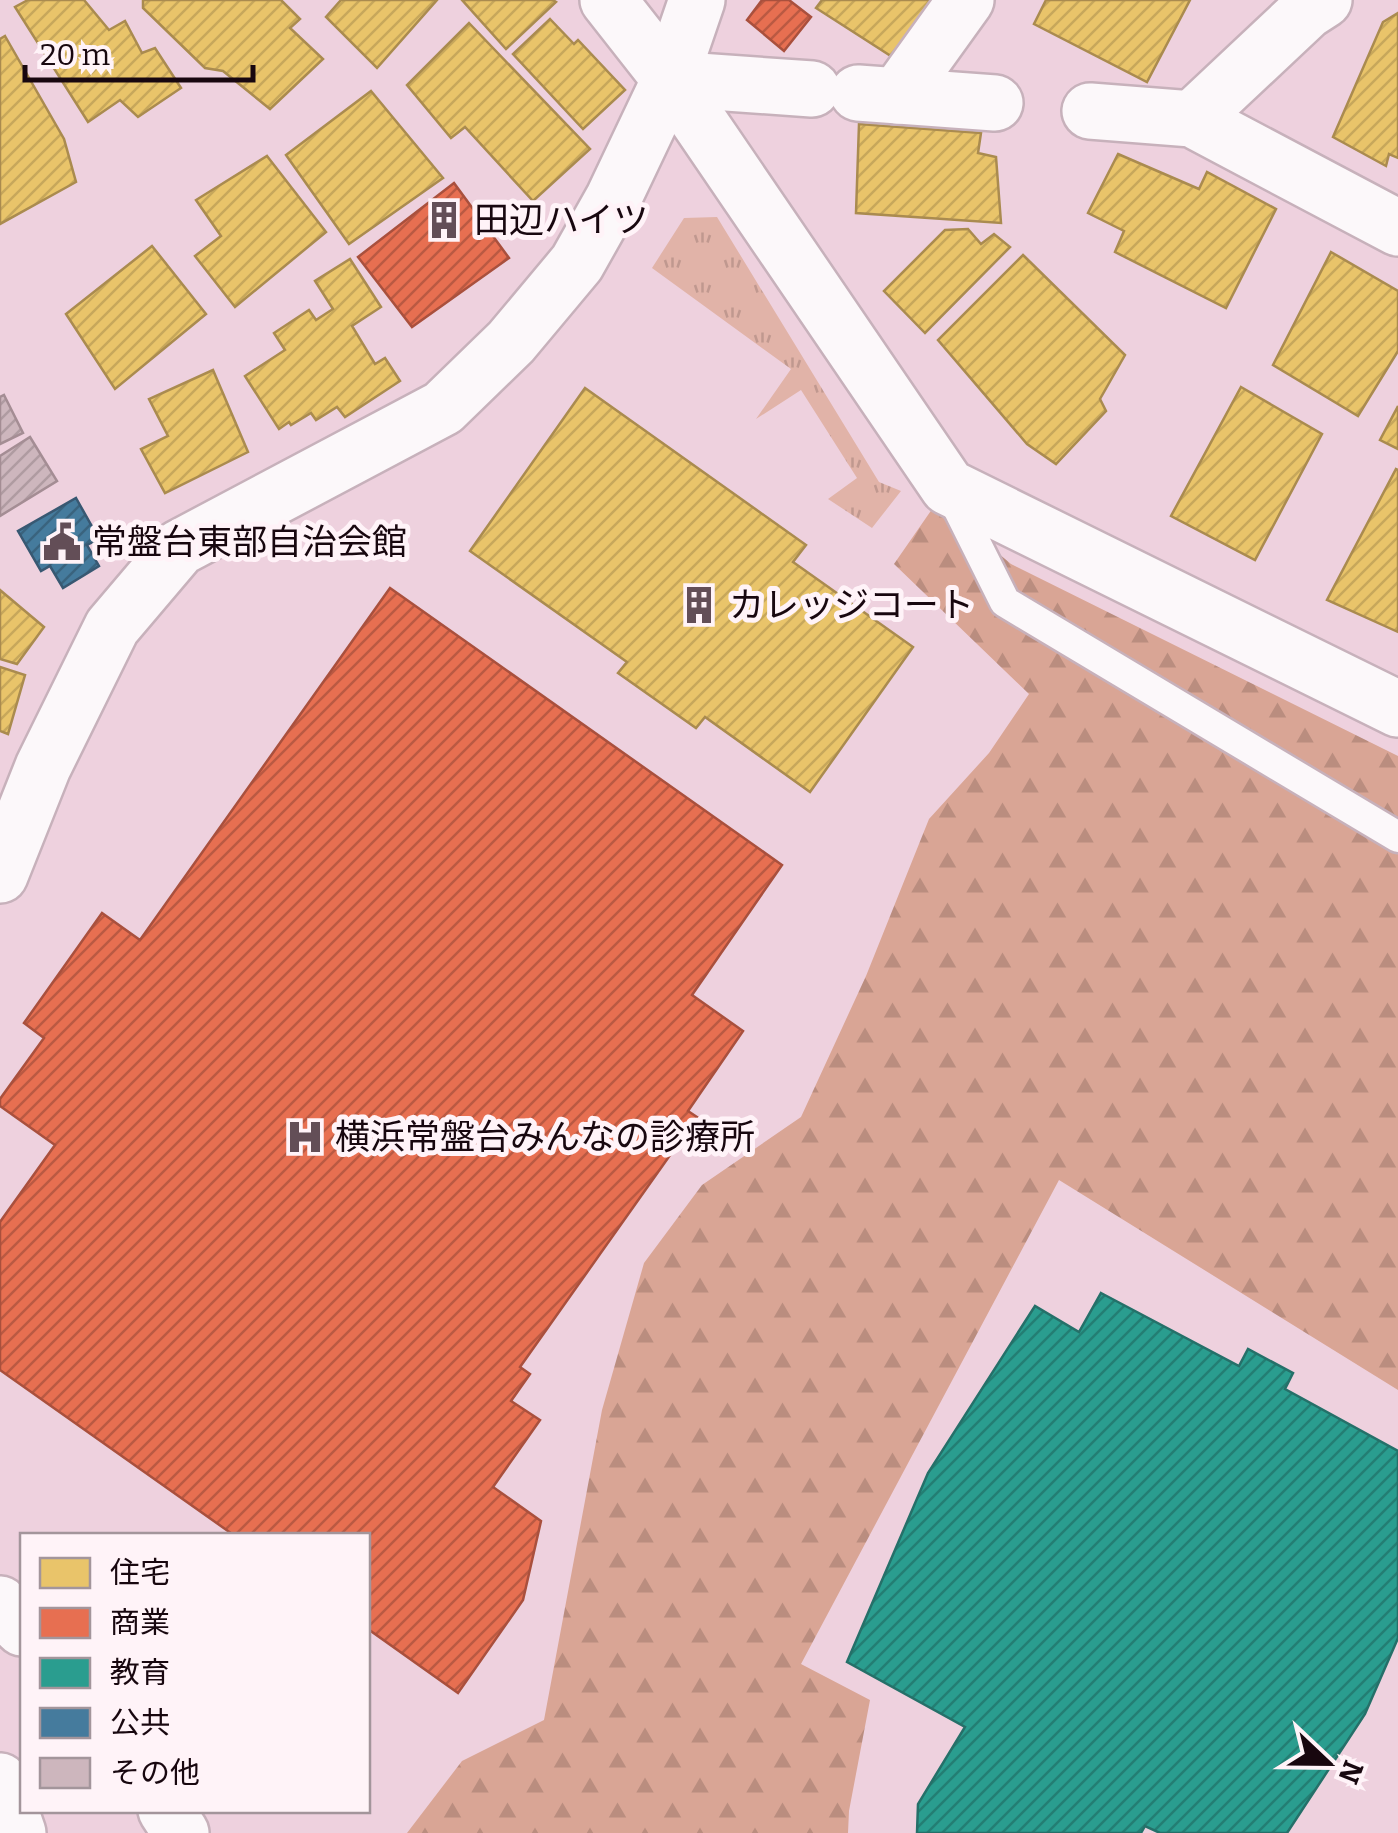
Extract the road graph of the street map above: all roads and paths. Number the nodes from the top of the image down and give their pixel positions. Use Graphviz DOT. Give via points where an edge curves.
graph roads {
  1 [pos="608,0"];
  2 [pos="697,0"];
  3 [pos="966,0"];
  4 [pos="1324,0"];
  5 [pos="670,78"];
  6 [pos="856,93"];
  7 [pos="995,104"];
  8 [pos="1090,110"];
  9 [pos="1192,119"];
  10 [pos="1398,228"];
  11 [pos="948,487"];
  12 [pos="1398,709"];
  13 [pos="1398,837"];
  14 [pos="0,876"];
  15 [pos="0,1604"];
  16 [pos="20,1626"];
  17 [pos="0,1781"];
  18 [pos="18,1833"];
  1 -- 5 [label="street"];
  2 -- 5 [label="street"];
  3 -- 6 [label="street"];
  4 -- 9 [label="street"];
  5 -- 6 [label="street"];
  5 -- 11 [label="street"];
  5 -- 14 [label="street" via="576,263 511,342 444,408 179,548 155,575 112,628 43,767"];
  6 -- 7 [label="street"];
  8 -- 9 [label="street"];
  9 -- 10 [label="street"];
  11 -- 12 [label="street"];
  11 -- 13 [label="lane" via="1005,602"];
  15 -- 16 [label="street"];
  17 -- 18 [label="street"];
}
